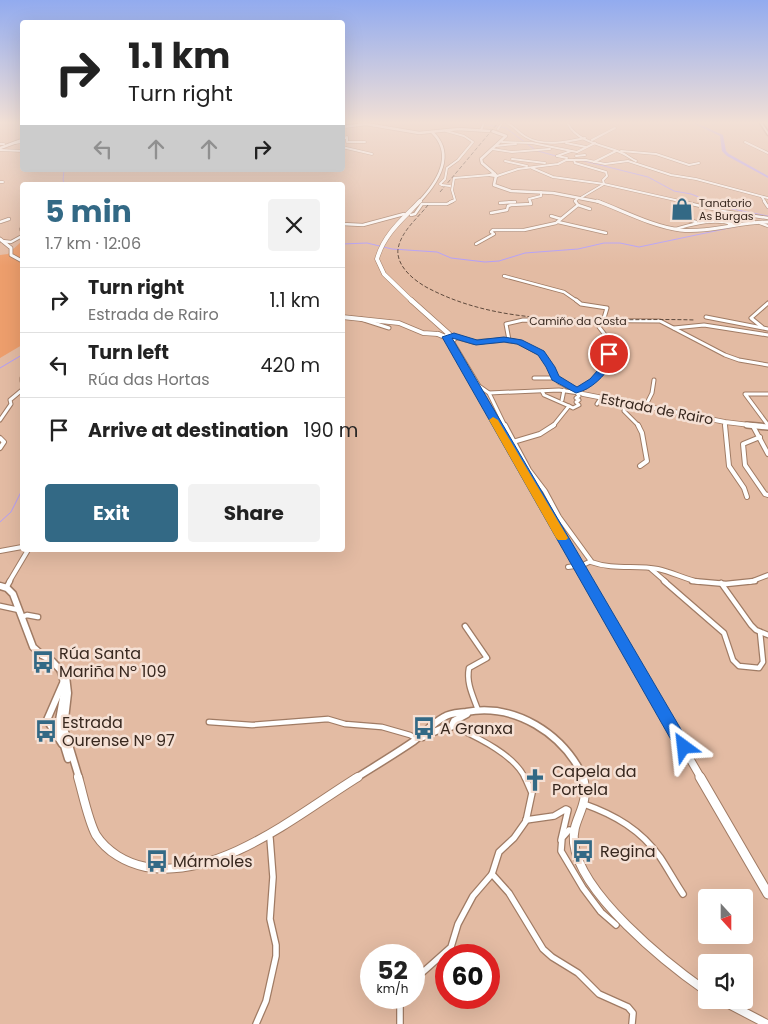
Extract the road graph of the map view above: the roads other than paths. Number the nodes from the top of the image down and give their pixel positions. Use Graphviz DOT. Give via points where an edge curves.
graph roads {
  1 [pos="441,171"];
  2 [pos="446,171"];
  3 [pos="490,171"];
  4 [pos="512,171"];
  5 [pos="538,171"];
  6 [pos="601,171"];
  7 [pos="660,171"];
  8 [pos="493,175"];
  9 [pos="604,184"];
  10 [pos="451,186"];
  11 [pos="542,193"];
  12 [pos="554,194"];
  13 [pos="584,198"];
  14 [pos="762,198"];
  15 [pos="768,199"];
  16 [pos="530,201"];
  17 [pos="500,203"];
  18 [pos="578,205"];
  19 [pos="768,207"];
  20 [pos="590,209"];
  21 [pos="491,212"];
  22 [pos="404,214"];
  23 [pos="743,214"];
  24 [pos="411,215"];
  25 [pos="551,216"];
  26 [pos="674,216"];
  27 [pos="768,218"];
  28 [pos="9,219"];
  29 [pos="560,221"];
  30 [pos="0,222"];
  31 [pos="698,222"];
  32 [pos="755,222"];
  33 [pos="768,222"];
  34 [pos="732,223"];
  35 [pos="345,224"];
  36 [pos="727,226"];
  37 [pos="768,226"];
  38 [pos="672,229"];
  39 [pos="606,233"];
  40 [pos="20,237"];
  41 [pos="1,240"];
  42 [pos="476,244"];
  43 [pos="20,260"];
  44 [pos="504,276"];
  45 [pos="768,303"];
  46 [pos="345,317"];
  47 [pos="706,317"];
  48 [pos="361,319"];
  49 [pos="603,320"];
  50 [pos="506,324"];
  51 [pos="746,327"];
  52 [pos="762,327"];
  53 [pos="389,328"];
  54 [pos="673,328"];
  55 [pos="768,329"];
  56 [pos="444,335"];
  57 [pos="768,335"];
  58 [pos="458,338"];
  59 [pos="509,340"];
  60 [pos="768,365"];
  61 [pos="534,378"];
  62 [pos="555,378"];
  63 [pos="654,380"];
  64 [pos="561,383"];
  65 [pos="564,390"];
  66 [pos="542,391"];
  67 [pos="20,392"];
  68 [pos="578,392"];
  69 [pos="489,393"];
  70 [pos="768,394"];
  71 [pos="601,398"];
  72 [pos="562,400"];
  73 [pos="579,400"];
  74 [pos="625,403"];
  75 [pos="597,404"];
  76 [pos="569,406"];
  77 [pos="645,407"];
  78 [pos="573,408"];
  79 [pos="0,420"];
  80 [pos="726,422"];
  81 [pos="753,426"];
  82 [pos="768,426"];
  83 [pos="760,437"];
  84 [pos="0,438"];
  85 [pos="513,442"];
  86 [pos="0,448"];
  87 [pos="768,454"];
  88 [pos="640,466"];
  89 [pos="768,495"];
  90 [pos="746,497"];
  91 [pos="20,547"];
  92 [pos="1,552"];
  93 [pos="27,552"];
  94 [pos="591,562"];
  95 [pos="584,565"];
  96 [pos="575,566"];
  97 [pos="568,567"];
  98 [pos="650,569"];
  99 [pos="768,575"];
  100 [pos="721,583"];
  101 [pos="3,587"];
  102 [pos="0,606"];
  103 [pos="19,610"];
  104 [pos="22,616"];
  105 [pos="38,617"];
  106 [pos="465,626"];
  107 [pos="760,632"];
  108 [pos="768,635"];
  109 [pos="39,653"];
  110 [pos="64,680"];
  111 [pos="69,694"];
  112 [pos="476,711"];
  113 [pos="59,717"];
  114 [pos="48,720"];
  115 [pos="208,722"];
  116 [pos="450,722"];
  117 [pos="65,733"];
  118 [pos="414,741"];
  119 [pos="64,746"];
  120 [pos="79,784"];
  121 [pos="584,804"];
  122 [pos="526,820"];
  123 [pos="287,821"];
  124 [pos="574,831"];
  125 [pos="270,838"];
  126 [pos="562,843"];
  127 [pos="234,852"];
  128 [pos="492,874"];
  129 [pos="682,894"];
  130 [pos="768,894"];
  131 [pos="616,925"];
  132 [pos="425,970"];
  133 [pos="698,985"];
  134 [pos="400,1009"];
  135 [pos="738,1009"];
  136 [pos="256,1024"];
  137 [pos="400,1024"];
  138 [pos="632,1024"];
  139 [pos="767,1024"];
  1 -- 56 [label="main road" via="380,246 377,260 384,274 434,320"];
  2 -- 10 [label="street, bridge" via="440,184"];
  3 -- 8 [label="street"];
  4 -- 8 [label="street"];
  5 -- 9 [label="street" via="553,177"];
  6 -- 9 [label="street" via="608,175 603,180"];
  7 -- 14 [label="street"];
  8 -- 10 [label="street" via="454,178"];
  8 -- 11 [label="street" via="492,184 500,189"];
  8 -- 12 [label="street" via="494,185 501,189"];
  9 -- 13 [label="street"];
  9 -- 23 [label="street"];
  10 -- 24 [label="street" via="455,200 447,204 422,204"];
  11 -- 12 [label="street"];
  11 -- 13 [label="street"];
  11 -- 16 [label="street"];
  12 -- 13 [label="street"];
  13 -- 18 [label="street" via="575,201"];
  13 -- 38 [label="street"];
  13 -- 38 [label="street"];
  14 -- 15 [label="street"];
  14 -- 19 [label="street"];
  16 -- 17 [label="street"];
  16 -- 21 [label="street" via="532,203 511,205 507,210"];
  18 -- 20 [label="street"];
  18 -- 29 [label="street"];
  22 -- 35 [label="street" via="363,225"];
  23 -- 27 [label="street"];
  23 -- 32 [label="street" via="744,218"];
  25 -- 29 [label="street"];
  26 -- 31 [label="street"];
  28 -- 30 [label="street"];
  29 -- 39 [label="street"];
  29 -- 42 [label="street" via="524,230 493,230 494,234"];
  31 -- 34 [label="street"];
  31 -- 38 [label="street"];
  32 -- 33 [label="street"];
  32 -- 34 [label="street"];
  32 -- 36 [label="street"];
  32 -- 37 [label="street"];
  34 -- 36 [label="street"];
  34 -- 38 [label="street" via="694,230"];
  36 -- 38 [label="street"];
  40 -- 41 [label="street" via="11,242"];
  41 -- 43 [label="street" via="11,248 11,255"];
  44 -- 49 [label="street" via="567,293 581,304 606,308"];
  45 -- 52 [label="street" via="750,318"];
  46 -- 48 [label="street, Estrada de Rairo"];
  47 -- 51 [label="street" via="732,320"];
  48 -- 53 [label="street"];
  48 -- 56 [label="street, Estrada de Rairo" via="399,323 424,333"];
  49 -- 50 [label="street, Camiño da Costa" via="523,320"];
  49 -- 54 [label="street, Camiño da Costa" via="660,321"];
  49 -- 68 [label="street" via="600,326 609,340 609,363"];
  50 -- 59 [label="street"];
  51 -- 52 [label="street"];
  51 -- 54 [label="street"];
  51 -- 57 [label="street"];
  52 -- 55 [label="street"];
  54 -- 60 [label="street" via="725,355"];
  56 -- 58 [label="street, Estrada de Rairo"];
  56 -- 130 [label="main road"];
  58 -- 59 [label="street, Estrada de Rairo" via="476,342"];
  58 -- 69 [label="street" via="452,341 479,386"];
  59 -- 62 [label="street, Estrada de Rairo" via="541,353"];
  61 -- 62 [label="street"];
  62 -- 64 [label="street, Estrada de Rairo"];
  63 -- 77 [label="street"];
  64 -- 65 [label="street"];
  64 -- 68 [label="street, Estrada de Rairo"];
  65 -- 66 [label="street"];
  65 -- 68 [label="street"];
  65 -- 72 [label="street"];
  66 -- 69 [label="street"];
  66 -- 76 [label="street" via="544,395"];
  67 -- 79 [label="street" via="10,400 12,404"];
  68 -- 71 [label="street, Estrada de Rairo"];
  68 -- 73 [label="street" via="576,398"];
  69 -- 85 [label="street"];
  70 -- 82 [label="street" via="744,394"];
  71 -- 74 [label="street, Estrada de Rairo"];
  71 -- 75 [label="street"];
  73 -- 78 [label="street" via="576,402 579,405"];
  74 -- 77 [label="street, Estrada de Rairo"];
  74 -- 88 [label="street" via="624,411 640,424 644,437 647,461"];
  76 -- 78 [label="street"];
  76 -- 85 [label="street" via="558,415 552,427 531,438"];
  77 -- 80 [label="street, Estrada de Rairo"];
  80 -- 81 [label="street, Estrada de Rairo"];
  80 -- 90 [label="street" via="728,465 746,490"];
  81 -- 82 [label="street, Estrada de Rairo"];
  81 -- 83 [label="street"];
  83 -- 87 [label="street"];
  83 -- 89 [label="street" via="743,444 745,465"];
  84 -- 86 [label="street" via="4,444"];
  85 -- 94 [label="street"];
  91 -- 92 [label="street"];
  93 -- 101 [label="street"];
  94 -- 95 [label="street"];
  94 -- 98 [label="street" via="604,567"];
  96 -- 97 [label="street"];
  98 -- 100 [label="street" via="691,580"];
  98 -- 107 [label="street" via="724,633 739,666 759,668 763,662"];
  99 -- 100 [label="street" via="750,583"];
  100 -- 107 [label="street" via="750,625"];
  101 -- 103 [label="street" via="13,594"];
  102 -- 103 [label="street"];
  103 -- 104 [label="street"];
  104 -- 105 [label="street"];
  104 -- 109 [label="street" via="33,647"];
  106 -- 112 [label="street" via="487,658 469,668 468,672"];
  107 -- 108 [label="street"];
  109 -- 110 [label="street" via="58,668"];
  109 -- 111 [label="street" via="61,667 68,681"];
  110 -- 113 [label="street"];
  110 -- 114 [label="street"];
  111 -- 113 [label="street"];
  111 -- 117 [label="street" via="64,712"];
  112 -- 116 [label="street"];
  112 -- 121 [label="street" via="494,709 514,713 547,732 570,756 582,775 586,793"];
  113 -- 114 [label="street" via="56,713"];
  113 -- 117 [label="street"];
  113 -- 119 [label="street" via="58,726"];
  114 -- 119 [label="street"];
  115 -- 118 [label="street" via="252,725 328,720 382,727 410,735"];
  116 -- 118 [label="street"];
  116 -- 118 [label="street" via="440,721"];
  116 -- 122 [label="street" via="491,745 522,771 532,793"];
  117 -- 120 [label="street"];
  118 -- 123 [label="street"];
  119 -- 120 [label="street"];
  120 -- 127 [label="street" via="98,838 106,848 128,862 152,868 177,869 214,861"];
  121 -- 124 [label="street"];
  121 -- 129 [label="street" via="627,823 660,857"];
  122 -- 126 [label="street" via="554,816 568,810 560,839"];
  122 -- 128 [label="street" via="499,852"];
  123 -- 125 [label="street"];
  123 -- 127 [label="street"];
  124 -- 126 [label="street" via="568,830"];
  124 -- 133 [label="street" via="579,860 612,907 659,956"];
  125 -- 127 [label="street"];
  125 -- 136 [label="street" via="273,877 270,919 276,956 266,1001"];
  126 -- 131 [label="street" via="561,851 583,888 601,912"];
  128 -- 132 [label="street" via="473,896 451,946"];
  128 -- 138 [label="street" via="506,886 538,944 604,997 630,1008 634,1016"];
  134 -- 137 [label="street"];
  135 -- 139 [label="street"];
}
